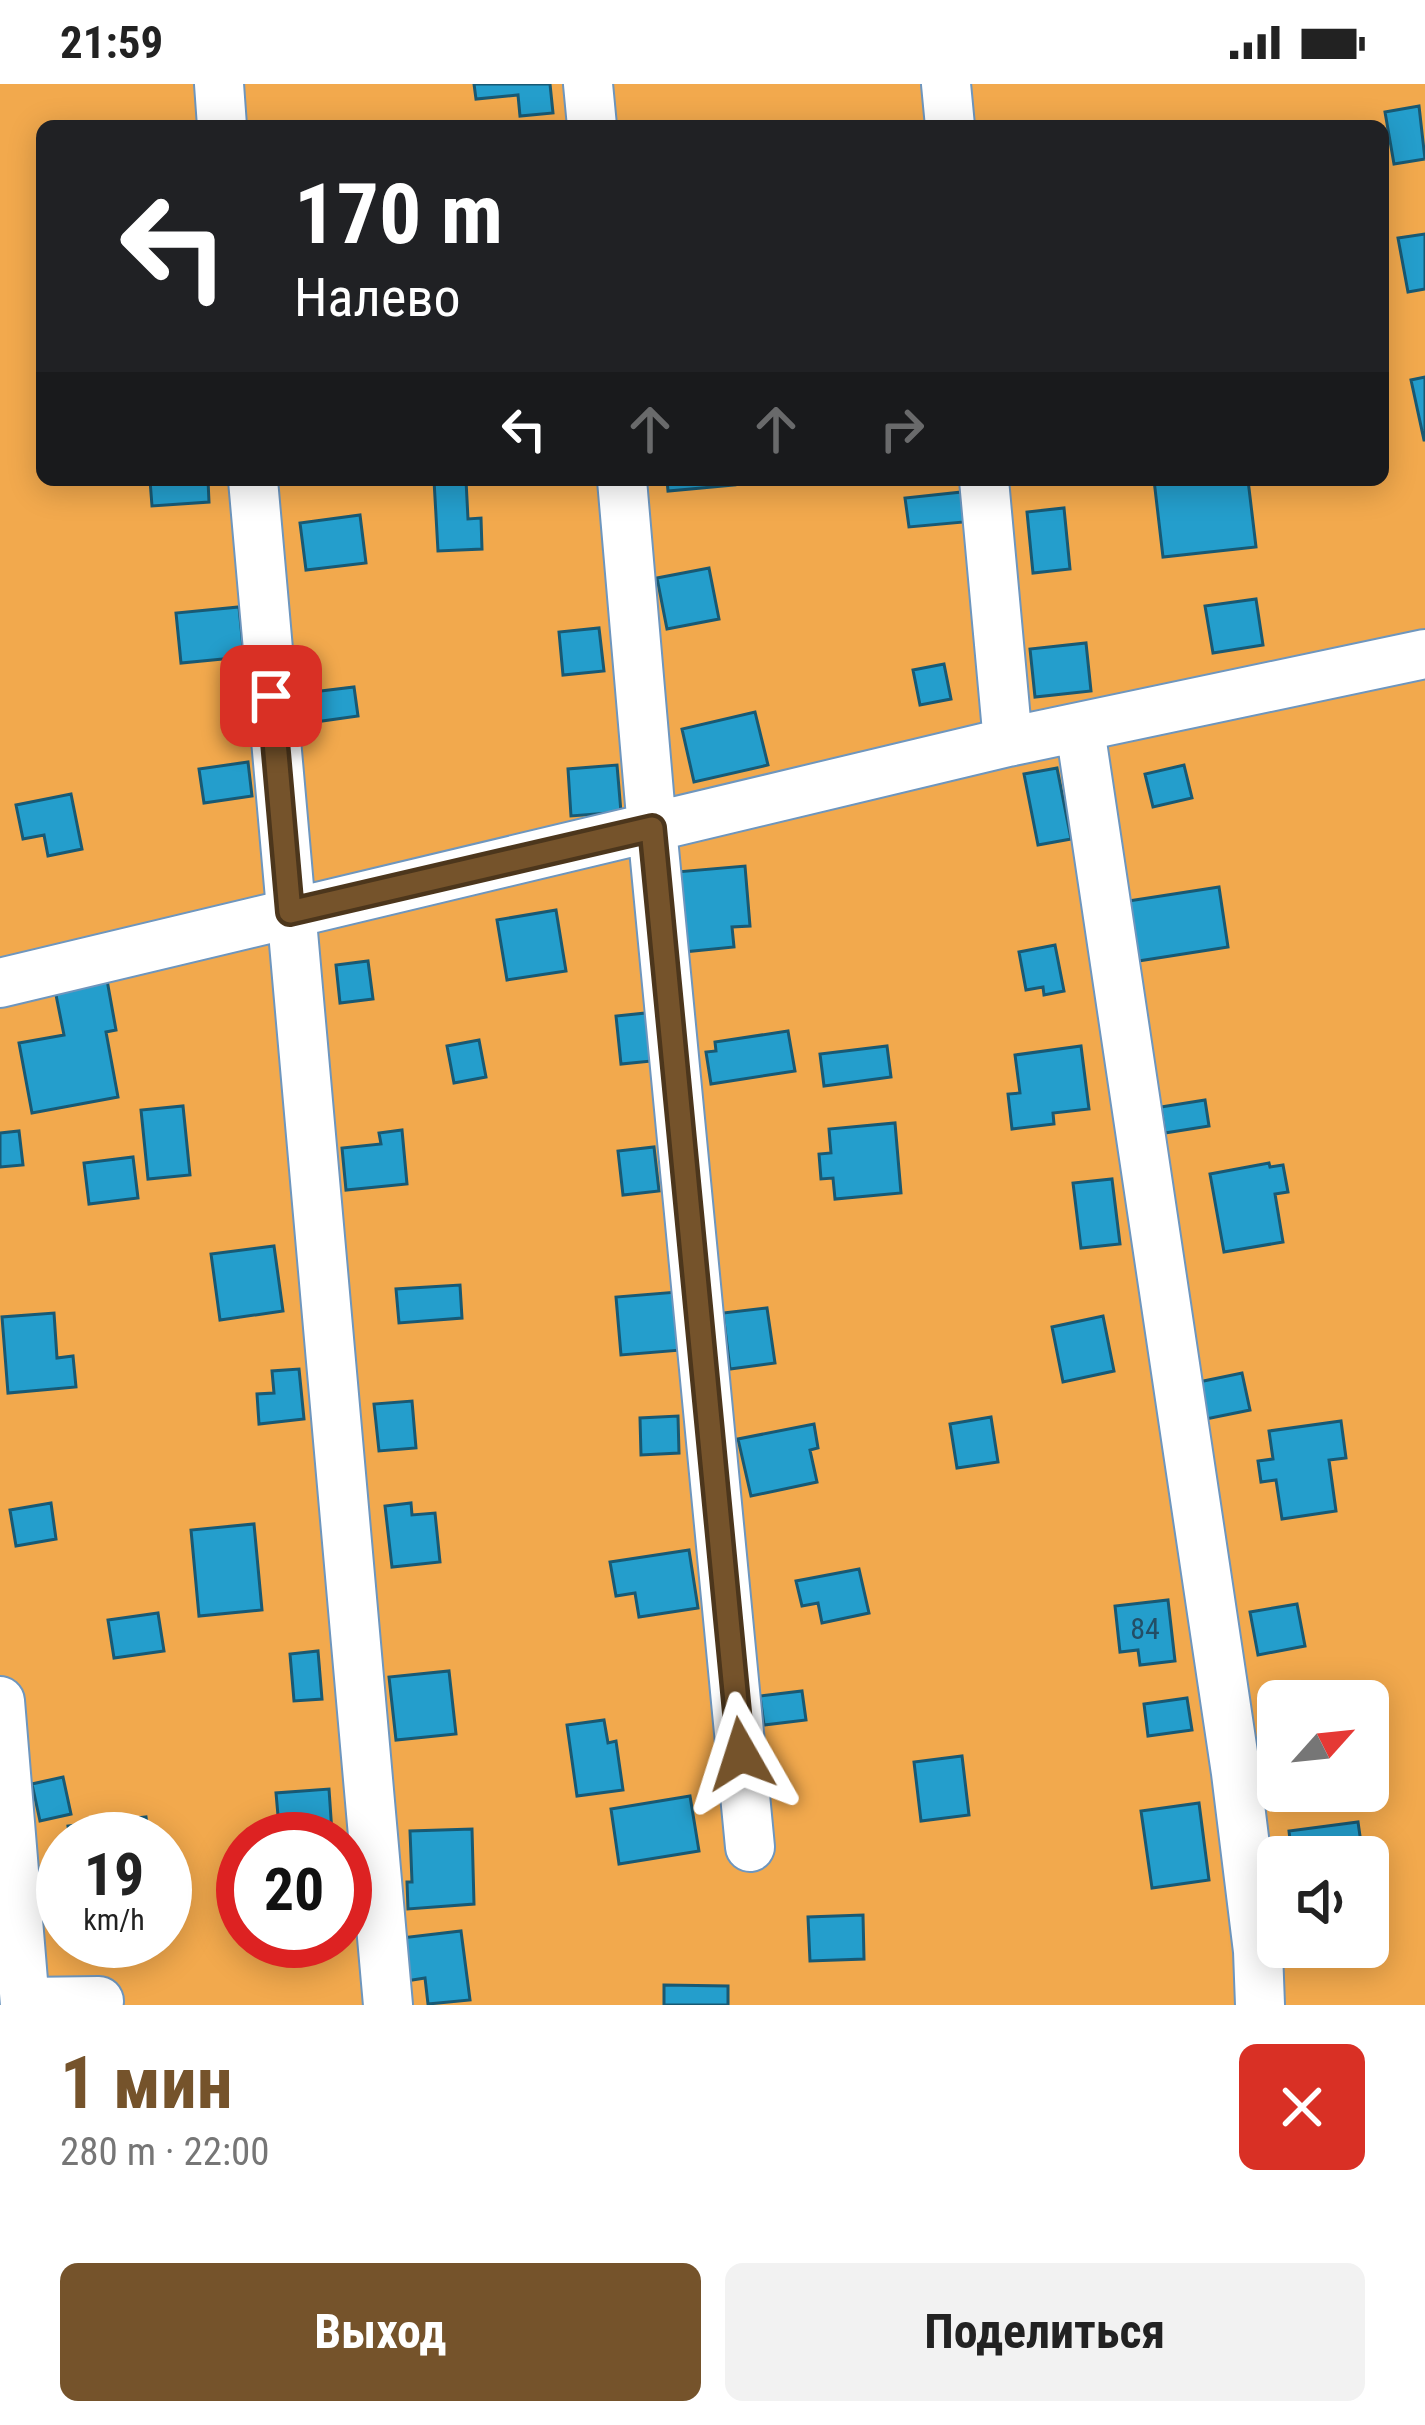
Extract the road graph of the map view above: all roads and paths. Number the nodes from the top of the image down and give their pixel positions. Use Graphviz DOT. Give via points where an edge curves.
graph roads {
  1 [pos="219,84"];
  2 [pos="588,84"];
  3 [pos="946,84"];
  4 [pos="222,120"];
  5 [pos="591,120"];
  6 [pos="949,120"];
  7 [pos="254,486"];
  8 [pos="623,486"];
  9 [pos="985,486"];
  10 [pos="1425,654"];
  11 [pos="1080,729"];
  12 [pos="1008,742"];
  13 [pos="652,828"];
  14 [pos="290,912"];
  15 [pos="0,983"];
  16 [pos="0,1702"];
  17 [pos="750,1847"];
  18 [pos="99,2001"];
  19 [pos="25,2004"];
  20 [pos="388,2005"];
  21 [pos="1260,2005"];
  1 -- 4 [label="lane"];
  2 -- 5 [label="lane"];
  3 -- 6 [label="lane"];
  7 -- 14 [label="lane"];
  8 -- 13 [label="lane"];
  9 -- 12 [label="lane"];
  10 -- 11 [label="lane"];
  11 -- 12 [label="lane"];
  11 -- 21 [label="lane" via="1236,1773"];
  12 -- 13 [label="lane"];
  13 -- 14 [label="lane"];
  13 -- 17 [label="lane"];
  14 -- 15 [label="lane"];
  14 -- 20 [label="lane"];
  16 -- 19 [label="lane"];
  18 -- 19 [label="lane"];
}
